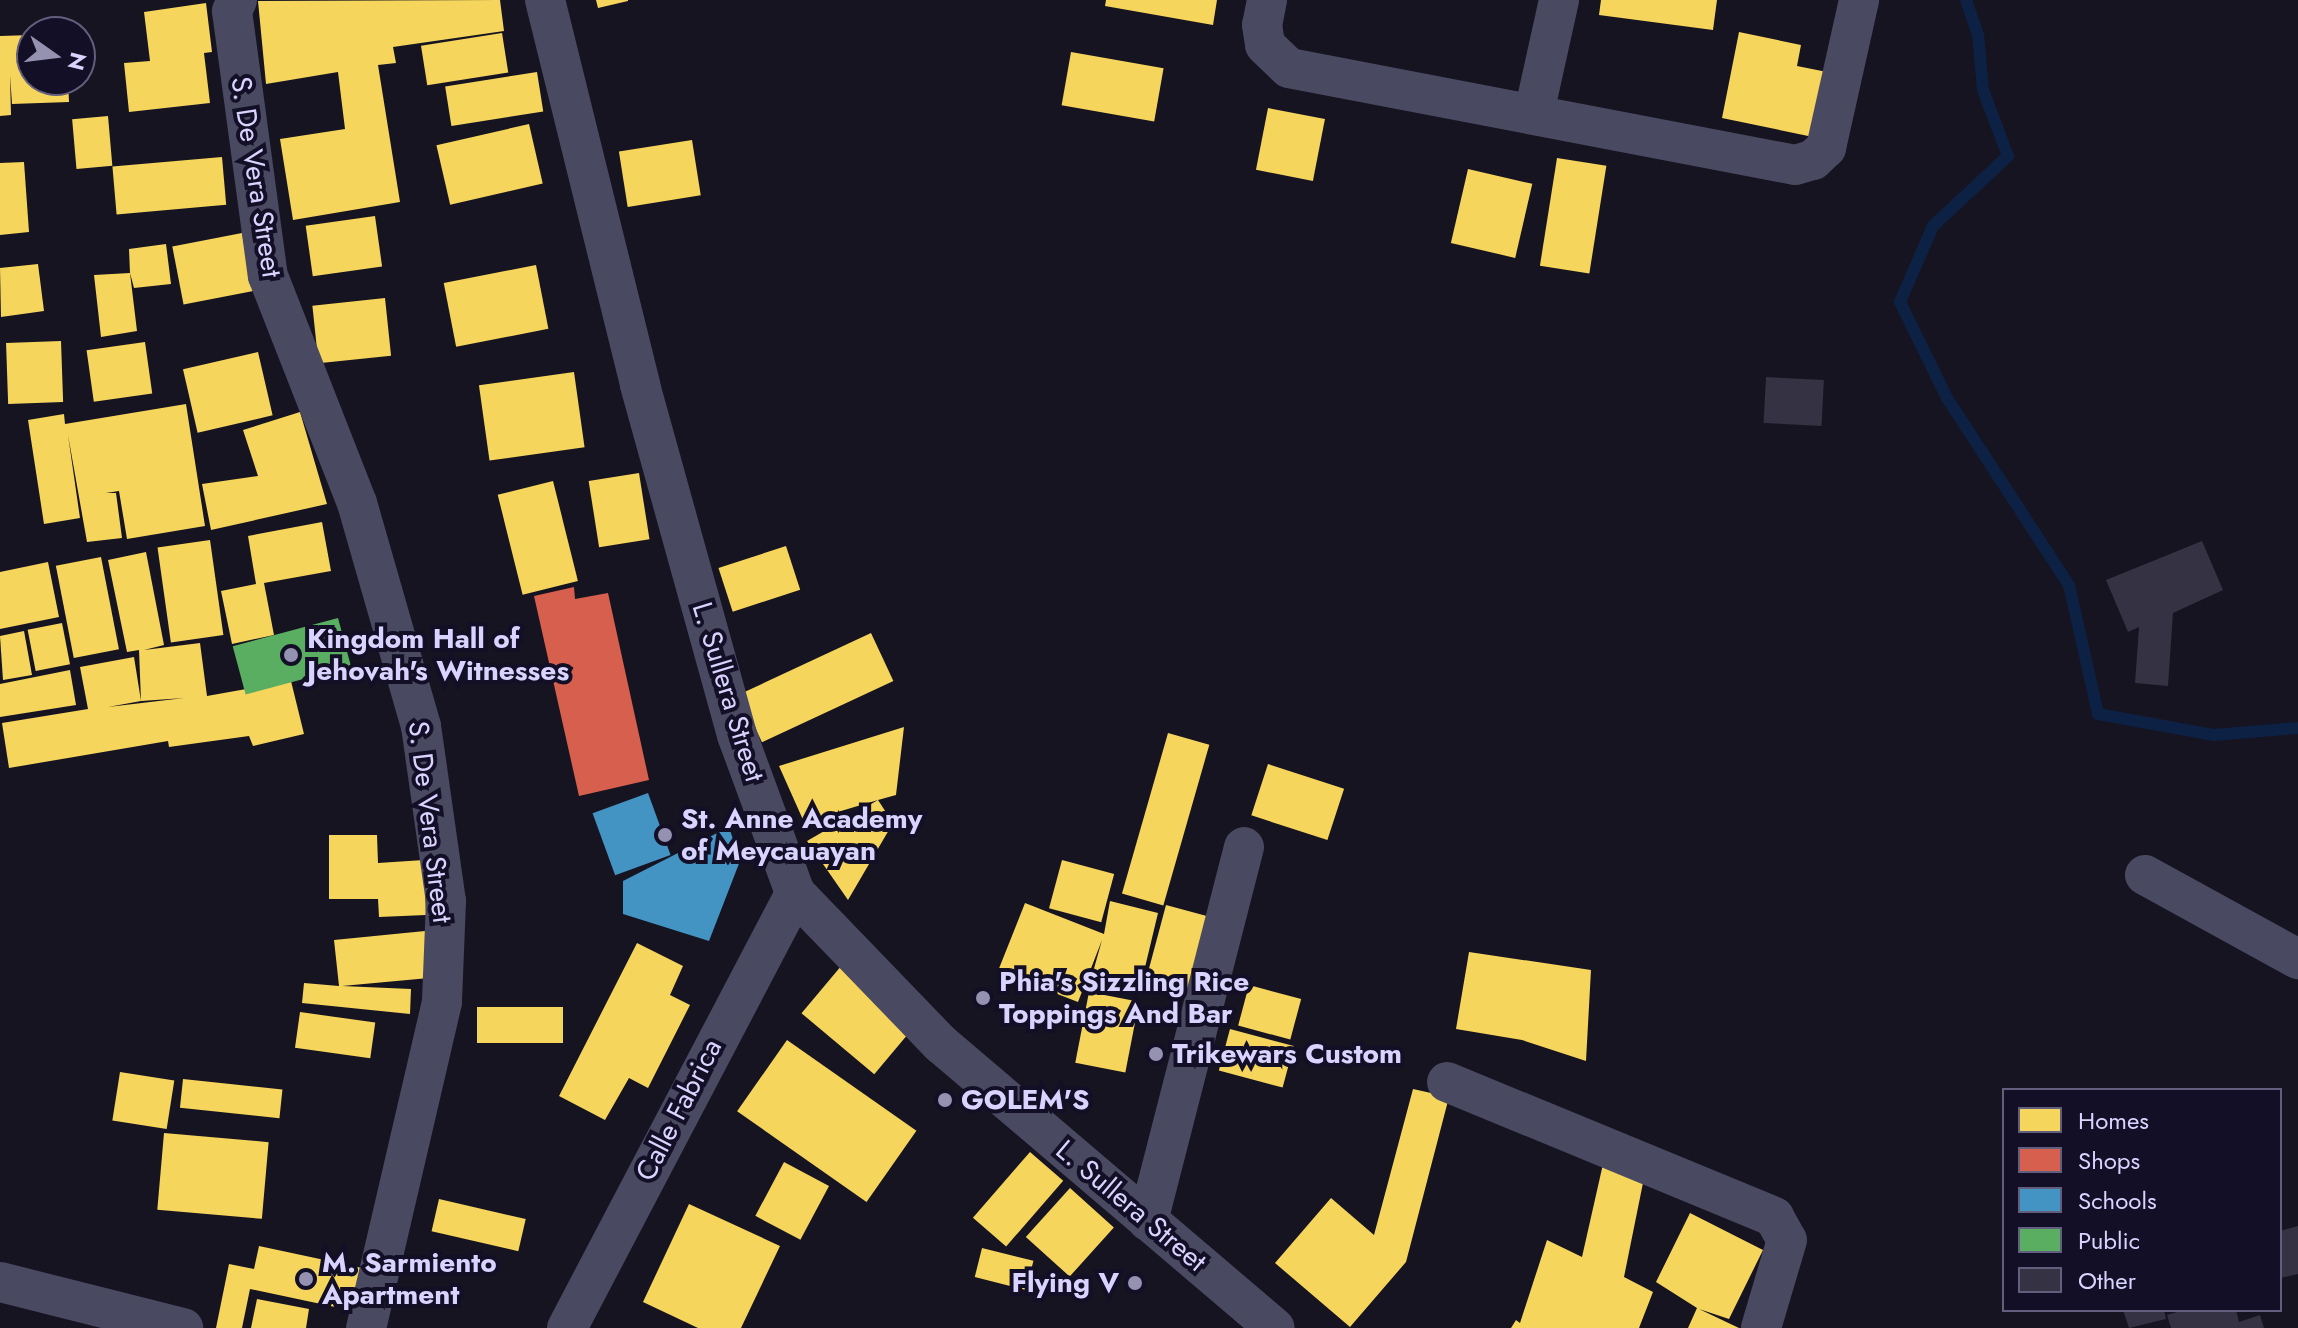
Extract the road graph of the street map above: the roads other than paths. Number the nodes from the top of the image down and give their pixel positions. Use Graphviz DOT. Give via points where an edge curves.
graph roads {
  1 [pos="237,0"];
  2 [pos="545,0"];
  3 [pos="1267,0"];
  4 [pos="1559,0"];
  5 [pos="1859,0"];
  6 [pos="1534,113"];
  7 [pos="1244,847"];
  8 [pos="2145,875"];
  9 [pos="795,893"];
  10 [pos="2298,959"];
  11 [pos="1447,1082"];
  12 [pos="1148,1221"];
  13 [pos="0,1282"];
  14 [pos="183,1328"];
  15 [pos="366,1328"];
  16 [pos="567,1328"];
  17 [pos="1275,1328"];
  18 [pos="1761,1328"];
  1 -- 15 [label="street, S. De Vera Street" via="232,11 268,276 357,503 421,726 446,901 442,1002"];
  2 -- 9 [label="street, L. Sullera Street" via="640,385 737,735"];
  3 -- 6 [label="street" via="1265,45 1289,68"];
  4 -- 6 [label="street"];
  5 -- 6 [label="street" via="1826,148 1813,160 1795,165"];
  7 -- 12 [label="street"];
  8 -- 10 [label="street"];
  9 -- 12 [label="street, L. Sullera Street" via="941,1044"];
  9 -- 16 [label="street, Calle Fabrica"];
  11 -- 18 [label="street" via="1774,1217 1787,1240"];
  12 -- 17 [label="street, L. Sullera Street"];
  13 -- 14 [label="street"];
}
